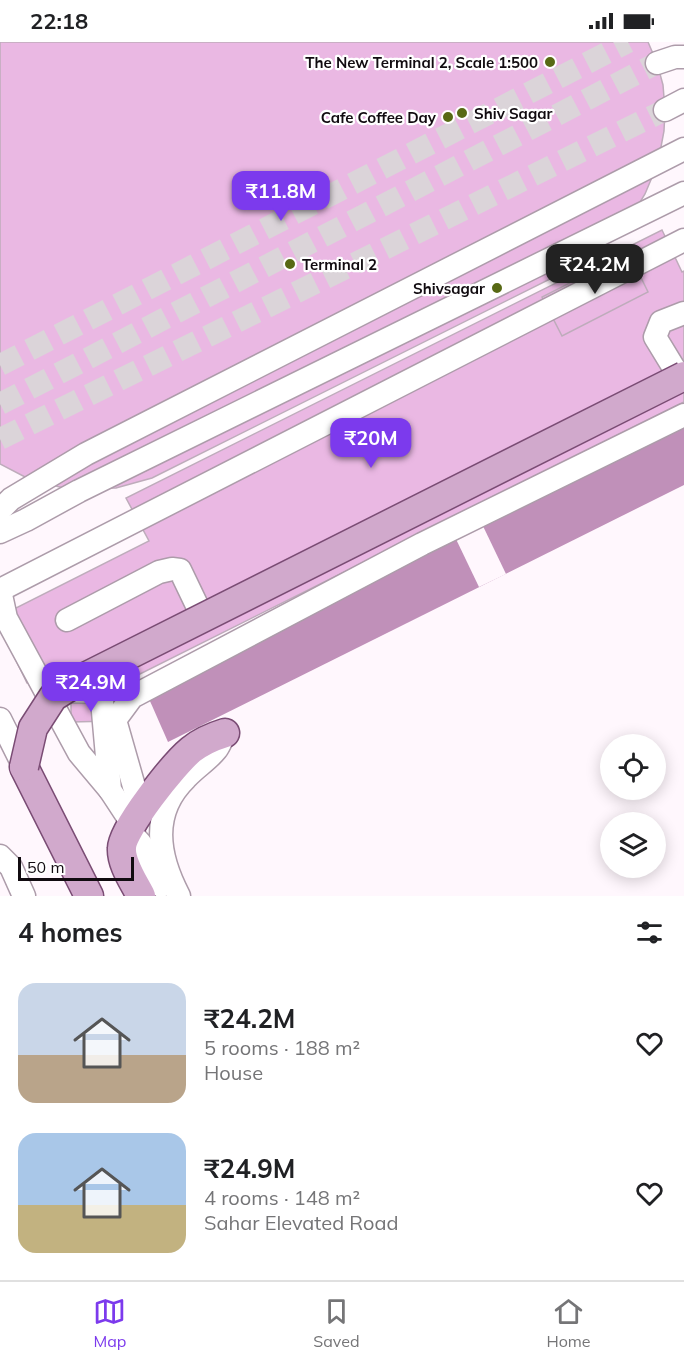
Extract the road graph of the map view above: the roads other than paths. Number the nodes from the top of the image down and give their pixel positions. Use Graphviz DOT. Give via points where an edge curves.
graph roads {
  1 [pos="684,57"];
  2 [pos="657,63"];
  3 [pos="684,149"];
  4 [pos="684,193"];
  5 [pos="684,240"];
  6 [pos="684,313"];
  7 [pos="682,377"];
  8 [pos="684,415"];
  9 [pos="0,510"];
  10 [pos="0,532"];
  11 [pos="0,590"];
  12 [pos="203,618"];
  13 [pos="67,620"];
  14 [pos="100,678"];
  15 [pos="0,719"];
  16 [pos="225,733"];
  17 [pos="24,767"];
  18 [pos="110,790"];
  19 [pos="134,823"];
  20 [pos="0,856"];
  21 [pos="24,896"];
  22 [pos="71,896"];
  23 [pos="89,896"];
  24 [pos="141,896"];
  25 [pos="165,896"];
  26 [pos="179,896"];
  1 -- 2 [label="street"];
  3 -- 9 [label="street" via="87,454 11,499"];
  4 -- 10 [label="street"];
  5 -- 11 [label="street"];
  6 -- 7 [label="street" via="661,322 655,337"];
  7 -- 12 [label="main road, bridge"];
  8 -- 19 [label="street" via="422,544 132,697 115,720"];
  11 -- 18 [label="street" via="6,618 79,753"];
  12 -- 13 [label="street" via="180,570 172,569"];
  12 -- 17 [label="main road, bridge" via="52,697 33,728"];
  14 -- 18 [label="street"];
  15 -- 17 [label="street"];
  16 -- 19 [label="main road" via="206,739 190,751"];
  16 -- 26 [label="street" via="216,749 168,798 162,819 162,848 168,875"];
  17 -- 22 [label="main road" via="40,826"];
  17 -- 23 [label="main road"];
  18 -- 19 [label="street"];
  19 -- 24 [label="main road" via="122,849 126,867"];
  19 -- 25 [label="street" via="133,835 141,843"];
  20 -- 21 [label="street" via="11,867"];
}
